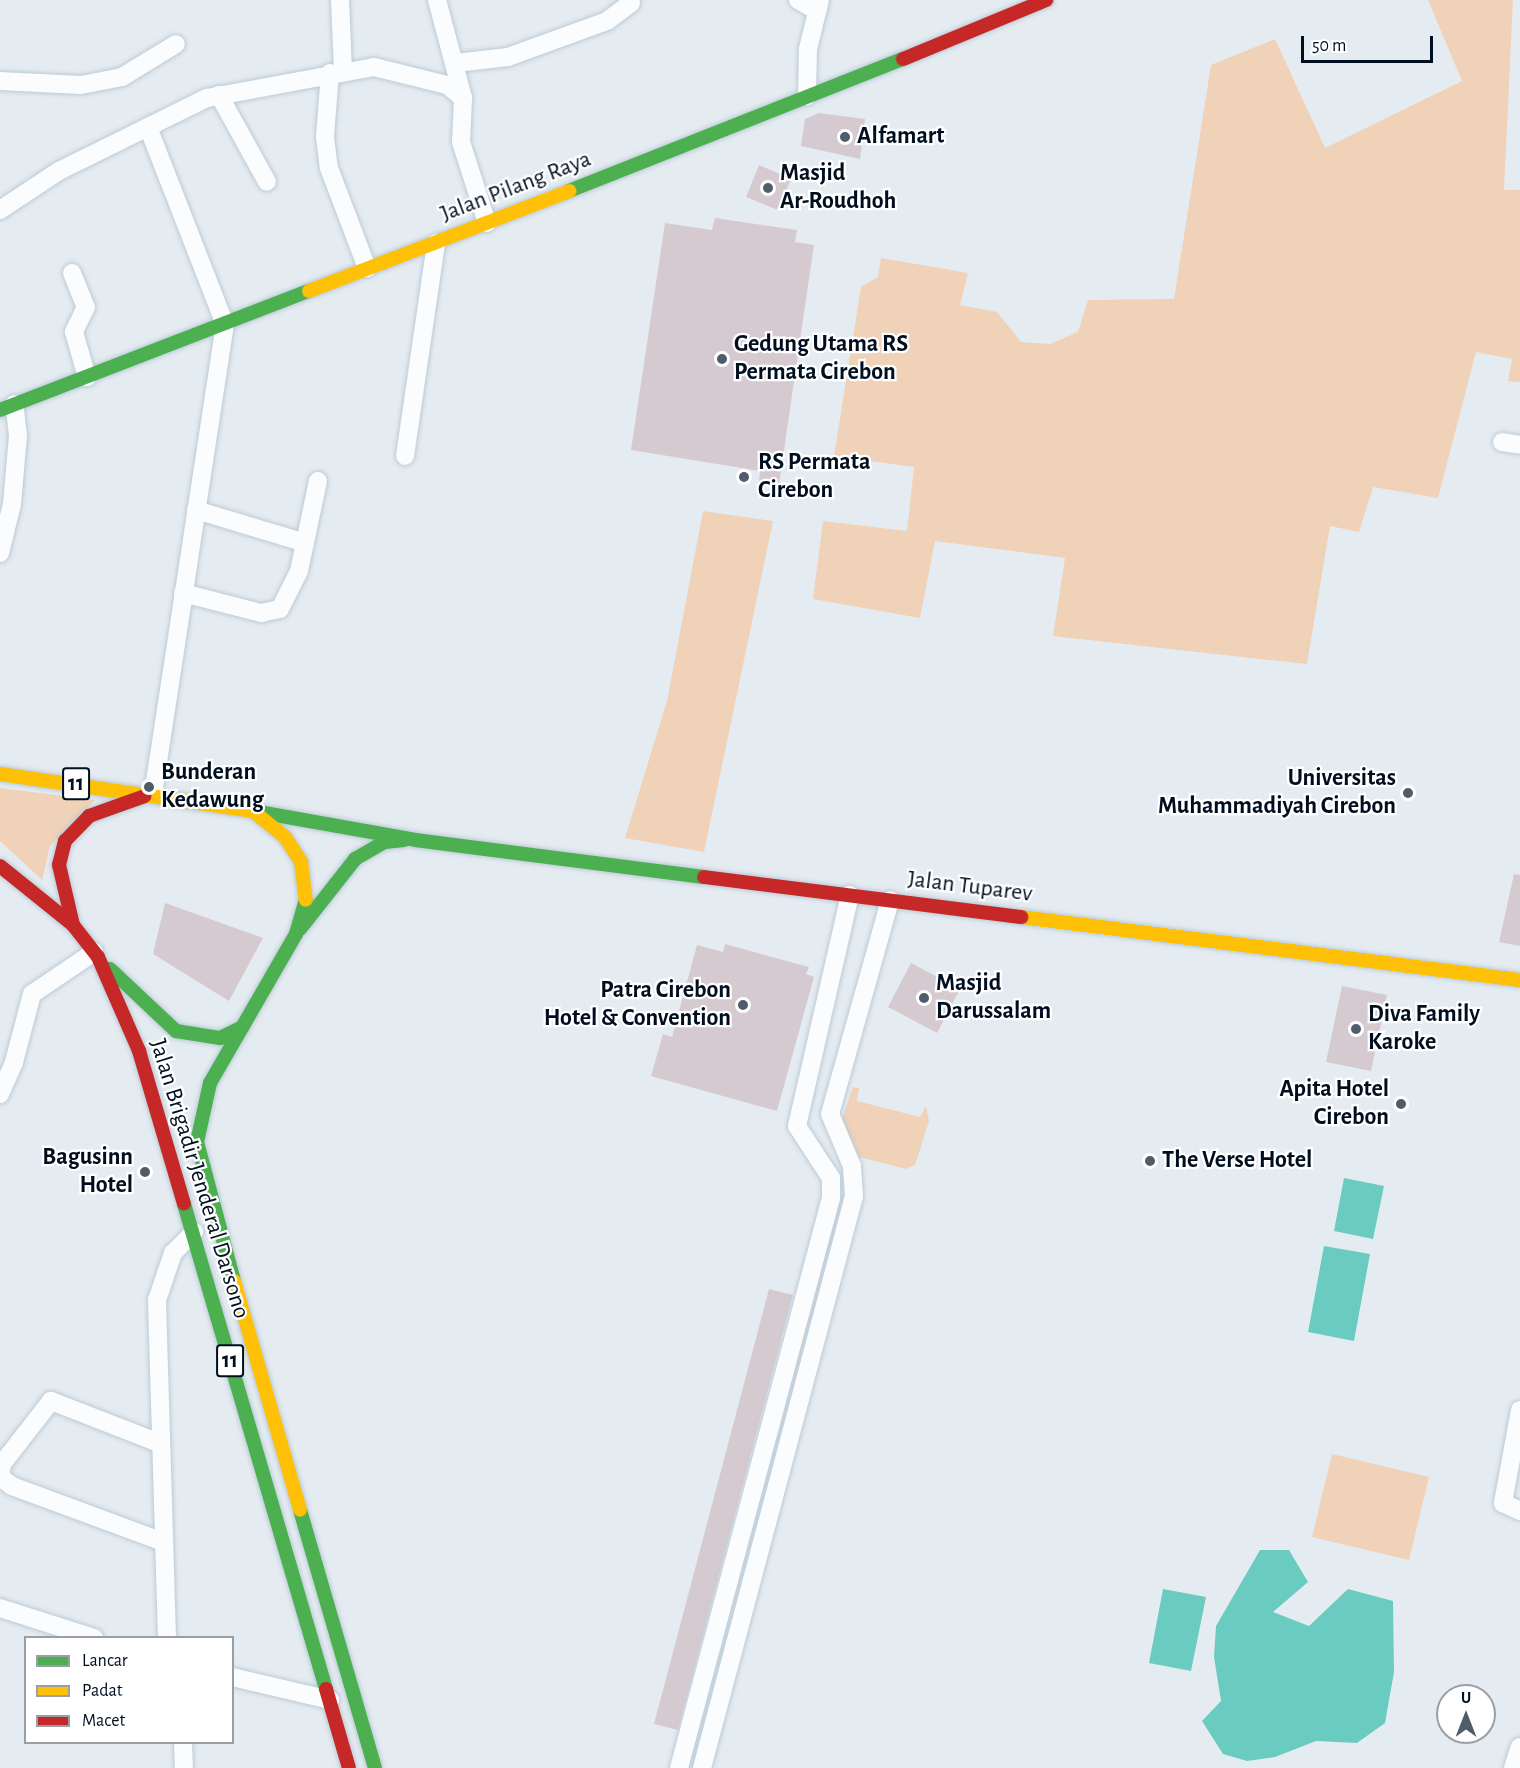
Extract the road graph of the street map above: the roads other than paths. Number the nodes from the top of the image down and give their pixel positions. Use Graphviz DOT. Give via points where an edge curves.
graph roads {
  1 [pos="340,0"];
  2 [pos="437,0"];
  3 [pos="798,0"];
  4 [pos="1046,0"];
  5 [pos="631,3"];
  6 [pos="818,5"];
  7 [pos="176,44"];
  8 [pos="456,63"];
  9 [pos="337,72"];
  10 [pos="0,81"];
  11 [pos="219,95"];
  12 [pos="807,96"];
  13 [pos="463,98"];
  14 [pos="148,127"];
  15 [pos="267,182"];
  16 [pos="0,210"];
  17 [pos="488,223"];
  18 [pos="436,243"];
  19 [pos="367,268"];
  20 [pos="72,273"];
  21 [pos="225,324"];
  22 [pos="87,377"];
  23 [pos="7,407"];
  24 [pos="405,456"];
  25 [pos="318,481"];
  26 [pos="196,510"];
  27 [pos="305,543"];
  28 [pos="0,554"];
  29 [pos="183,593"];
  30 [pos="0,774"];
  31 [pos="153,794"];
  32 [pos="253,811"];
  33 [pos="415,840"];
  34 [pos="0,867"];
  35 [pos="850,895"];
  36 [pos="890,900"];
  37 [pos="73,925"];
  38 [pos="296,934"];
  39 [pos="96,955"];
  40 [pos="1520,980"];
  41 [pos="243,1027"];
  42 [pos="0,1094"];
  43 [pos="194,1232"];
  44 [pos="793,1339"];
  45 [pos="814,1345"];
  46 [pos="786,1366"];
  47 [pos="807,1372"];
  48 [pos="261,1375"];
  49 [pos="236,1384"];
  50 [pos="1520,1410"];
  51 [pos="159,1443"];
  52 [pos="1520,1510"];
  53 [pos="308,1533"];
  54 [pos="282,1541"];
  55 [pos="163,1542"];
  56 [pos="0,1608"];
  57 [pos="88,1636"];
  58 [pos="167,1636"];
  59 [pos="234,1677"];
  60 [pos="330,1700"];
  61 [pos="366,1730"];
  62 [pos="341,1736"];
  63 [pos="183,1744"];
  64 [pos="1520,1747"];
  65 [pos="184,1768"];
  66 [pos="349,1768"];
  67 [pos="375,1768"];
  68 [pos="679,1768"];
  69 [pos="702,1768"];
  70 [pos="1513,1768"];
  1 -- 9 [label="street"];
  2 -- 8 [label="street"];
  3 -- 6 [label="street"];
  4 -- 12 [label="main road, Jalan Pilang Raya"];
  5 -- 8 [label="street" via="607,21 508,57"];
  6 -- 12 [label="street" via="808,49"];
  7 -- 10 [label="street" via="122,77 81,85"];
  8 -- 13 [label="street"];
  9 -- 11 [label="street"];
  9 -- 13 [label="street" via="400,70 447,85"];
  9 -- 19 [label="street" via="325,137 328,168"];
  11 -- 14 [label="street" via="176,110"];
  11 -- 15 [label="street"];
  12 -- 17 [label="main road, Jalan Pilang Raya"];
  13 -- 17 [label="street" via="461,142"];
  14 -- 16 [label="street" via="59,171"];
  14 -- 21 [label="street"];
  17 -- 18 [label="main road, Jalan Pilang Raya"];
  18 -- 19 [label="main road, Jalan Pilang Raya"];
  18 -- 24 [label="street"];
  19 -- 21 [label="main road, Jalan Pilang Raya"];
  20 -- 22 [label="street" via="86,307 74,332"];
  21 -- 22 [label="main road, Jalan Pilang Raya"];
  21 -- 26 [label="street"];
  22 -- 23 [label="main road, Jalan Pilang Raya"];
  23 -- 28 [label="street" via="18,435 12,504"];
  25 -- 27 [label="street"];
  26 -- 27 [label="street"];
  26 -- 29 [label="street"];
  27 -- 29 [label="street" via="288,601 275,612"];
  29 -- 31 [label="street"];
  30 -- 31 [label="main road, 11"];
  31 -- 32 [label="main road, 11"];
  31 -- 37 [label="main road" via="88,816 65,841 59,865"];
  32 -- 33 [label="main road"];
  32 -- 38 [label="main road, 11" via="285,837 301,862 307,897"];
  33 -- 35 [label="main road, Jalan Tuparev"];
  33 -- 38 [label="main road" via="385,842 355,859"];
  34 -- 37 [label="main road, 11"];
  35 -- 36 [label="main road, Jalan Tuparev"];
  35 -- 44 [label="street" via="797,1126 832,1187"];
  36 -- 40 [label="main road, Jalan Tuparev"];
  36 -- 45 [label="street" via="830,1114 855,1179"];
  37 -- 39 [label="main road, Jalan Brigadir Jenderal Darsono / 11"];
  38 -- 41 [label="main road, Jalan Brigadir Jenderal Darsono / 11"];
  39 -- 41 [label="main road" via="176,1032 220,1038"];
  39 -- 42 [label="street" via="32,994 14,1062"];
  39 -- 43 [label="main road, Jalan Brigadir Jenderal Darsono / 11" via="139,1051"];
  41 -- 48 [label="main road, Jalan Brigadir Jenderal Darsono / 11" via="210,1083 197,1142 199,1162"];
  43 -- 49 [label="main road, Jalan Brigadir Jenderal Darsono / 11"];
  43 -- 51 [label="street" via="173,1253 157,1300"];
  44 -- 45 [label="street"];
  44 -- 46 [label="street"];
  45 -- 47 [label="street"];
  46 -- 47 [label="street"];
  46 -- 68 [label="street"];
  47 -- 69 [label="street"];
  48 -- 49 [label="main road"];
  48 -- 53 [label="main road, Jalan Brigadir Jenderal Darsono / 11"];
  49 -- 54 [label="main road, Jalan Brigadir Jenderal Darsono / 11"];
  50 -- 52 [label="street" via="1503,1503"];
  51 -- 55 [label="street"];
  51 -- 55 [label="street" via="51,1401 2,1464 0,1477 12,1486"];
  53 -- 54 [label="main road"];
  53 -- 61 [label="main road, Jalan Brigadir Jenderal Darsono / 11"];
  54 -- 60 [label="main road, Jalan Brigadir Jenderal Darsono / 11"];
  55 -- 58 [label="street"];
  56 -- 57 [label="street"];
  59 -- 60 [label="street"];
  60 -- 62 [label="main road, Jalan Brigadir Jenderal Darsono / 11"];
  61 -- 62 [label="main road"];
  61 -- 67 [label="main road, Jalan Brigadir Jenderal Darsono / 11"];
  62 -- 66 [label="main road, Jalan Brigadir Jenderal Darsono / 11"];
  63 -- 65 [label="street"];
  64 -- 70 [label="street"];
}
